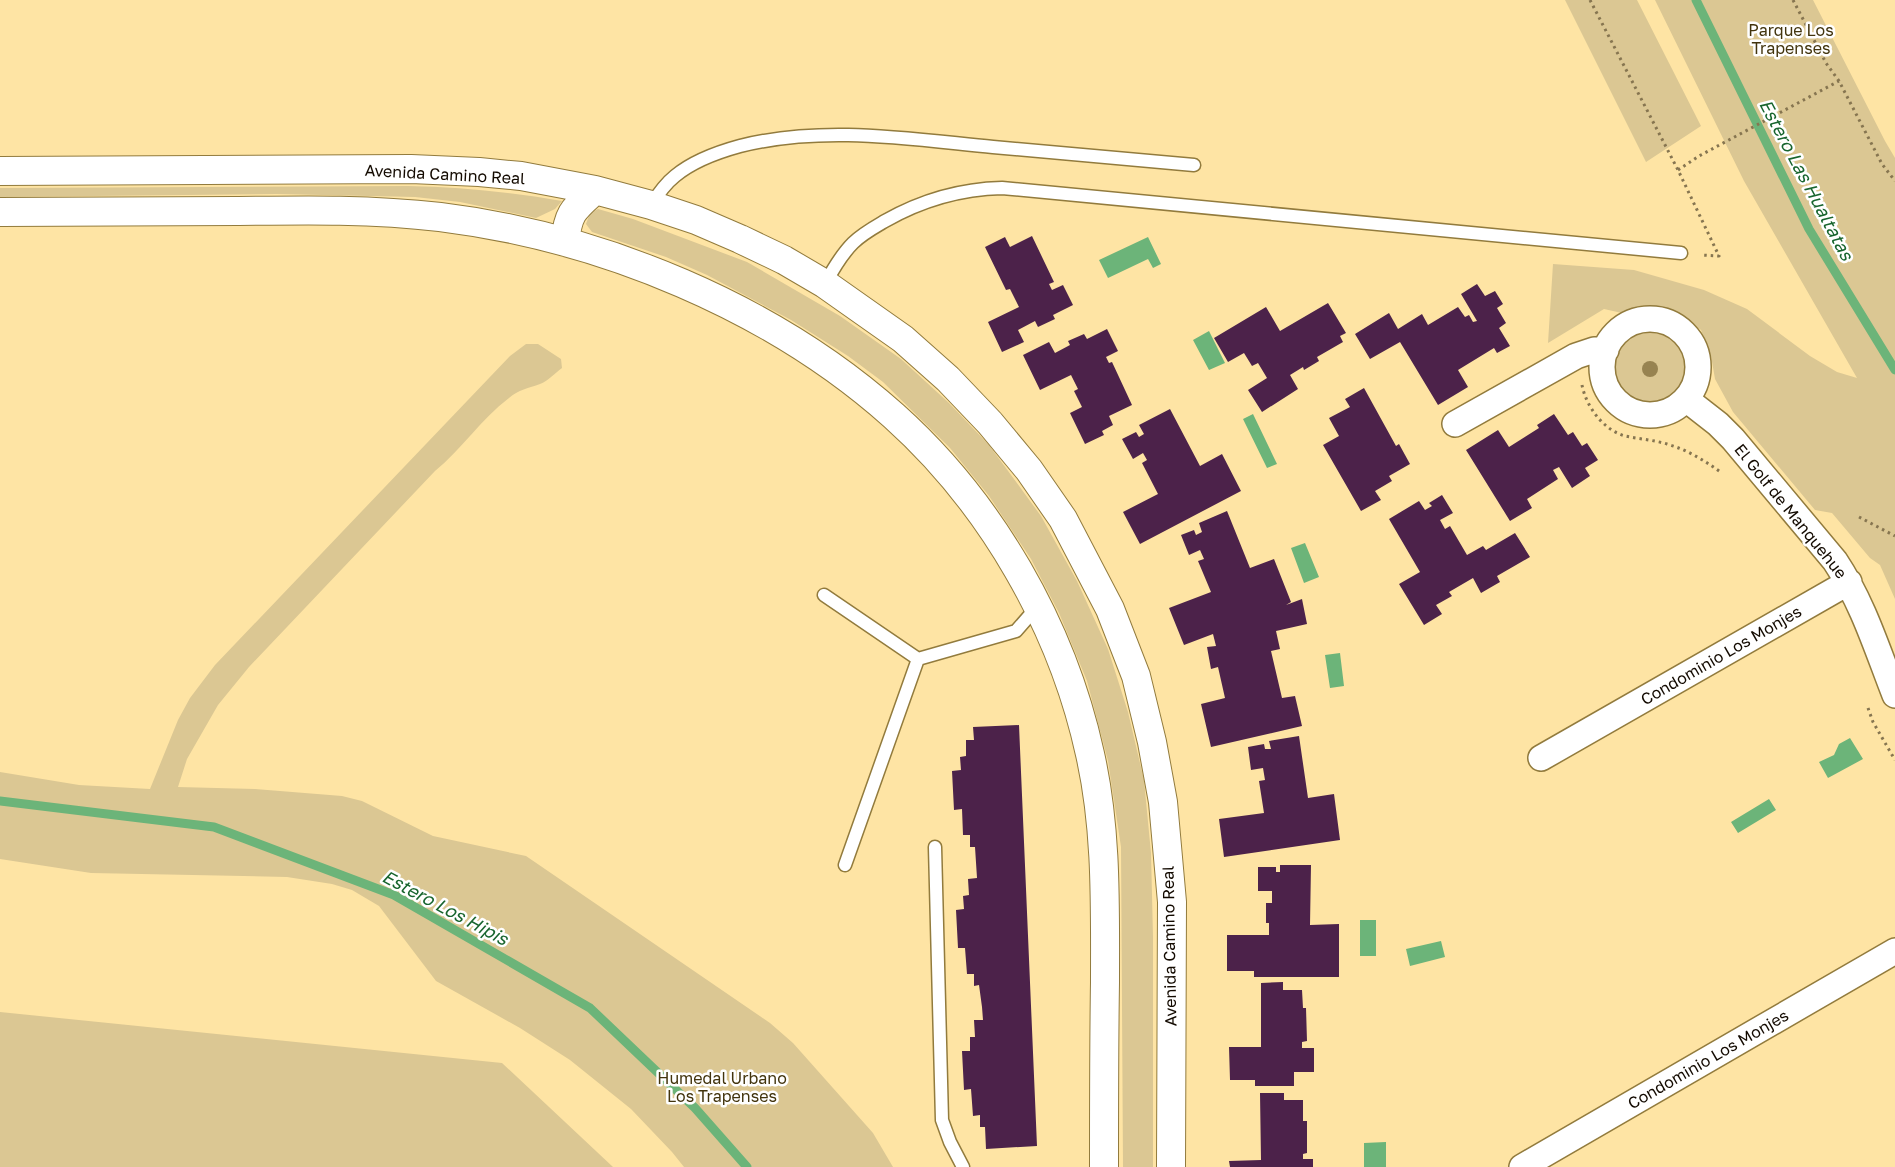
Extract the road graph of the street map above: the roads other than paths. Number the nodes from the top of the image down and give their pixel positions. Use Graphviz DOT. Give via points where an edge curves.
graph roads {
  1 [pos="1194,165"];
  2 [pos="0,171"];
  3 [pos="596,190"];
  4 [pos="651,205"];
  5 [pos="0,212"];
  6 [pos="565,242"];
  7 [pos="1681,254"];
  8 [pos="825,284"];
  9 [pos="1606,350"];
  10 [pos="1686,399"];
  11 [pos="1455,424"];
  12 [pos="1849,582"];
  13 [pos="824,595"];
  14 [pos="1037,607"];
  15 [pos="918,660"];
  16 [pos="1895,695"];
  17 [pos="1541,758"];
  18 [pos="935,847"];
  19 [pos="845,865"];
  20 [pos="1895,951"];
  21 [pos="963,1167"];
  22 [pos="1104,1167"];
  23 [pos="1171,1167"];
  24 [pos="1522,1167"];
  1 -- 4 [label="lane" via="876,135 811,135 750,144 707,157 675,175"];
  2 -- 3 [label="main road, Avenida Camino Real" via="411,169 521,176"];
  3 -- 4 [label="main road, Avenida Camino Real"];
  3 -- 6 [label="main road" via="574,208 567,223"];
  4 -- 8 [label="main road, Avenida Camino Real" via="740,239"];
  5 -- 6 [label="main road" via="390,212 498,226"];
  6 -- 14 [label="main road" via="665,276 720,302 810,352 868,394 922,443 962,488 1004,548"];
  7 -- 8 [label="lane" via="978,188 936,197 861,235 845,252"];
  8 -- 23 [label="main road, Avenida Camino Real" via="904,339 990,423 1029,470 1063,519 1110,608 1136,676 1164,802 1172,902"];
  9 -- 10 [label="street" via="1602,370 1604,381 1613,398 1630,411 1660,414 1679,406"];
  9 -- 10 [label="street" via="1611,339 1632,323 1657,320 1681,330 1693,345 1698,363 1694,388"];
  9 -- 11 [label="street" via="1576,356"];
  10 -- 12 [label="street, El Golf de Manquehue" via="1733,439 1819,540"];
  12 -- 16 [label="street, El Golf de Manquehue" via="1868,622"];
  12 -- 17 [label="street, Condominio Los Monjes"];
  13 -- 15 [label="lane"];
  14 -- 15 [label="lane" via="1016,631"];
  14 -- 22 [label="main road" via="1080,714 1090,754 1102,836 1105,896"];
  15 -- 19 [label="lane"];
  18 -- 21 [label="lane" via="942,1120"];
  20 -- 24 [label="street, Condominio Los Monjes"];
}
